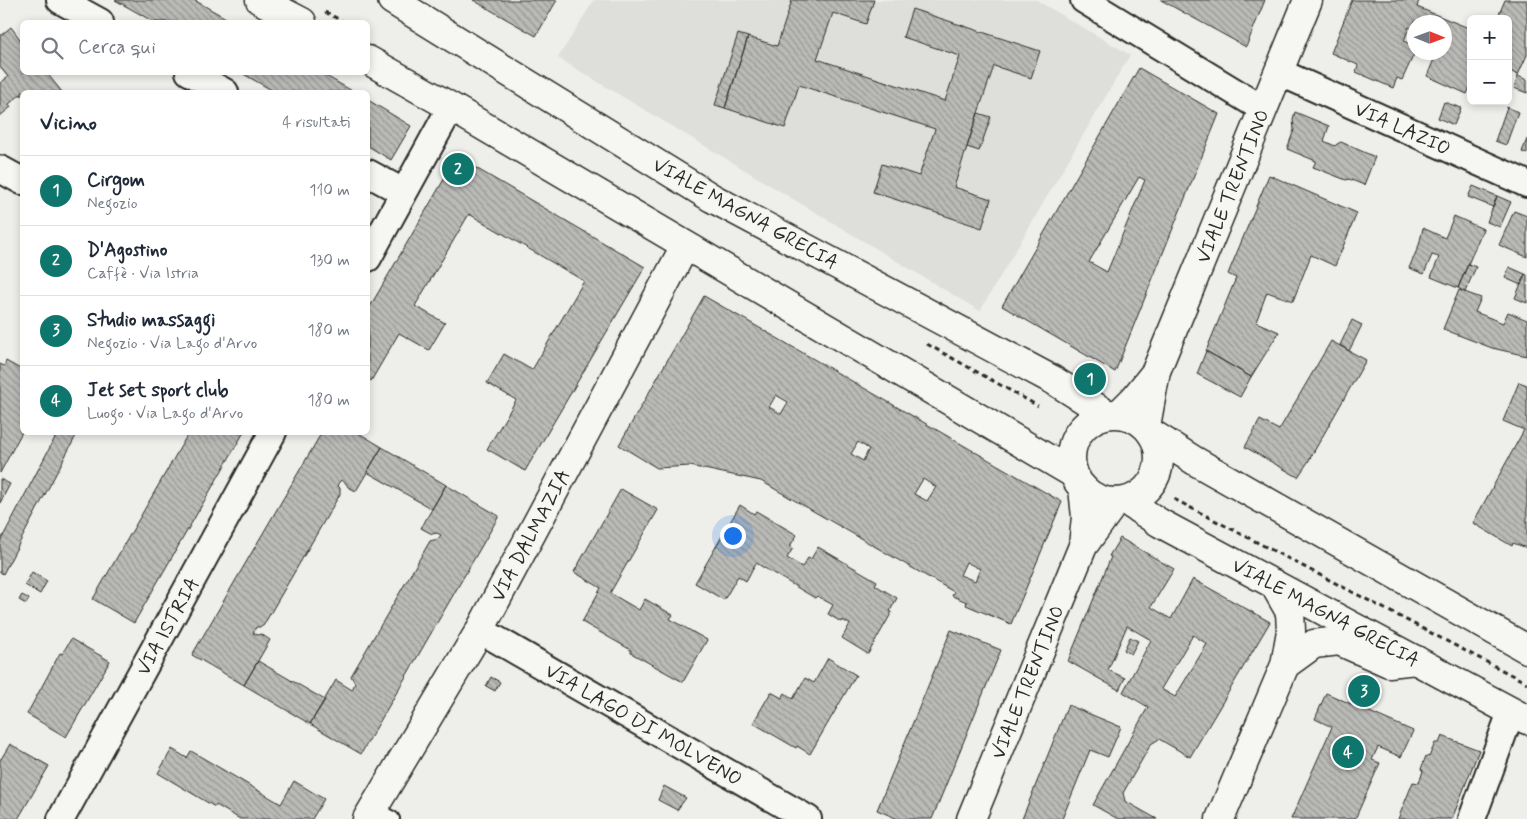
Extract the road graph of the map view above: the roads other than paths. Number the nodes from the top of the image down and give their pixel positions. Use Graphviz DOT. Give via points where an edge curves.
graph roads {
  1 [pos="60,0"];
  2 [pos="260,0"];
  3 [pos="392,0"];
  4 [pos="1084,0"];
  5 [pos="1308,0"];
  6 [pos="312,16"];
  7 [pos="96,20"];
  8 [pos="370,61"];
  9 [pos="1279,72"];
  10 [pos="193,81"];
  11 [pos="219,90"];
  12 [pos="451,107"];
  13 [pos="1263,109"];
  14 [pos="0,169"];
  15 [pos="370,174"];
  16 [pos="20,180"];
  17 [pos="1527,184"];
  18 [pos="403,192"];
  19 [pos="685,246"];
  20 [pos="370,254"];
  21 [pos="1156,371"];
  22 [pos="1114,414"];
  23 [pos="1149,430"];
  24 [pos="271,435"];
  25 [pos="1078,481"];
  26 [pos="1120,501"];
  27 [pos="1083,546"];
  28 [pos="1274,584"];
  29 [pos="480,630"];
  30 [pos="1527,649"];
  31 [pos="1416,660"];
  32 [pos="1285,666"];
  33 [pos="1519,716"];
  34 [pos="378,816"];
  35 [pos="61,819"];
  36 [pos="808,819"];
  37 [pos="971,819"];
  38 [pos="1220,819"];
  39 [pos="1472,819"];
  1 -- 7 [label="street"];
  2 -- 6 [label="main road"];
  3 -- 22 [label="main road, VIALE MAGNA GRECIA" via="712,198"];
  4 -- 13 [label="street"];
  5 -- 9 [label="main road, VIALE TRENTINO"];
  8 -- 12 [label="main road"];
  9 -- 13 [label="main road, VIALE TRENTINO"];
  9 -- 17 [label="street, VIA LAZIO"];
  10 -- 11 [label="street"];
  12 -- 18 [label="street"];
  12 -- 19 [label="main road"];
  13 -- 21 [label="main road, VIALE TRENTINO"];
  14 -- 16 [label="street"];
  15 -- 18 [label="street"];
  18 -- 20 [label="street"];
  19 -- 25 [label="main road"];
  19 -- 29 [label="main road, VIA DALMAZIA"];
  21 -- 22 [label="main road, VIALE TRENTINO" via="1135,398"];
  21 -- 23 [label="main road, VIALE TRENTINO"];
  22 -- 23 [label="main road" via="1134,418"];
  22 -- 25 [label="main road" via="1089,421 1076,436 1070,454"];
  23 -- 26 [label="main road" via="1158,448 1158,465 1152,481 1141,494"];
  23 -- 30 [label="main road" via="1195,460"];
  24 -- 35 [label="street, VIA ISTRIA"];
  25 -- 26 [label="main road" via="1092,496"];
  25 -- 27 [label="main road, VIALE TRENTINO" via="1086,517"];
  26 -- 27 [label="main road, VIALE TRENTINO"];
  26 -- 28 [label="main road, VIALE MAGNA GRECIA"];
  27 -- 37 [label="main road, VIALE TRENTINO"];
  28 -- 31 [label="main road, VIALE MAGNA GRECIA"];
  28 -- 32 [label="main road" via="1290,612 1291,631"];
  29 -- 34 [label="main road, VIA DALMAZIA"];
  29 -- 36 [label="street, VIA LAGO DI MOLVENO"];
  31 -- 32 [label="main road" via="1389,663 1339,641 1314,644"];
  31 -- 33 [label="main road, VIALE MAGNA GRECIA"];
  32 -- 38 [label="main road"];
  33 -- 39 [label="street"];
}
